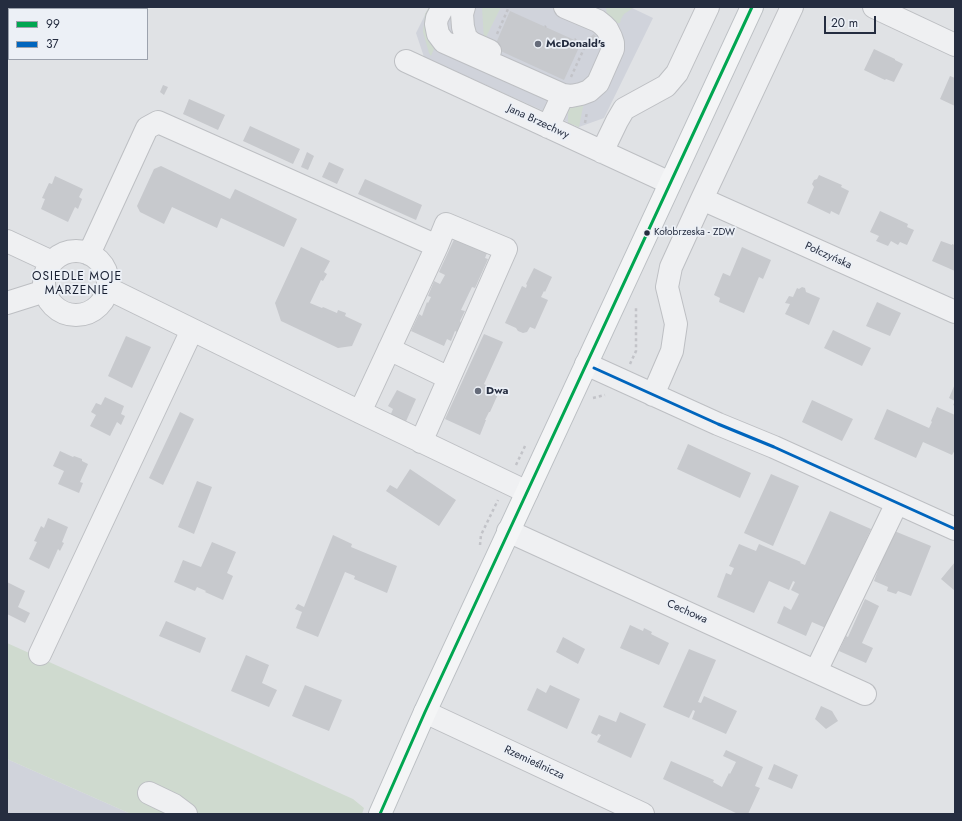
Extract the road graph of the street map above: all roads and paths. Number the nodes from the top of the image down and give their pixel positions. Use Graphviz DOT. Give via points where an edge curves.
graph roads {
  1 [pos="442,7"];
  2 [pos="464,7"];
  3 [pos="473,7"];
  4 [pos="566,7"];
  5 [pos="708,7"];
  6 [pos="752,7"];
  7 [pos="792,7"];
  8 [pos="874,7"];
  9 [pos="508,9"];
  10 [pos="444,42"];
  11 [pos="586,44"];
  12 [pos="955,45"];
  13 [pos="485,48"];
  14 [pos="406,61"];
  15 [pos="569,69"];
  16 [pos="574,71"];
  17 [pos="430,72"];
  18 [pos="569,92"];
  19 [pos="548,127"];
  20 [pos="579,141"];
  21 [pos="602,152"];
  22 [pos="670,183"];
  23 [pos="702,199"];
  24 [pos="7,241"];
  25 [pos="437,246"];
  26 [pos="89,254"];
  27 [pos="52,262"];
  28 [pos="109,289"];
  29 [pos="45,290"];
  30 [pos="636,302"];
  31 [pos="7,303"];
  32 [pos="955,312"];
  33 [pos="192,330"];
  34 [pos="389,350"];
  35 [pos="586,364"];
  36 [pos="449,378"];
  37 [pos="622,381"];
  38 [pos="653,395"];
  39 [pos="360,412"];
  40 [pos="421,442"];
  41 [pos="507,483"];
  42 [pos="527,492"];
  43 [pos="897,503"];
  44 [pos="955,529"];
  45 [pos="508,531"];
  46 [pos="480,550"];
  47 [pos="40,654"];
  48 [pos="816,671"];
  49 [pos="865,694"];
  50 [pos="425,712"];
  51 [pos="149,793"];
  52 [pos="186,814"];
  53 [pos="380,814"];
  54 [pos="643,814"];
  1 -- 10 [label="street" via="436,24 438,34"];
  2 -- 13 [label="street" via="462,27 466,38"];
  3 -- 13 [label="street" via="478,41"];
  4 -- 18 [label="street" via="598,21 607,29 612,37 613,49 598,83"];
  5 -- 21 [label="street" via="677,73 666,86 624,109"];
  6 -- 22 [label="main road"];
  7 -- 23 [label="street"];
  8 -- 12 [label="street"];
  9 -- 13 [label="path" via="505,20"];
  10 -- 17 [label="street"];
  10 -- 18 [label="street"];
  11 -- 16 [label="path"];
  13 -- 18 [label="street" via="540,74"];
  14 -- 17 [label="street, Jana Brzechwy"];
  15 -- 16 [label="path"];
  16 -- 18 [label="path" via="570,80 574,82"];
  17 -- 19 [label="street, Jana Brzechwy"];
  18 -- 19 [label="street"];
  18 -- 20 [label="path" via="584,132"];
  19 -- 20 [label="street, Jana Brzechwy"];
  20 -- 21 [label="street, Jana Brzechwy"];
  21 -- 22 [label="street, Jana Brzechwy"];
  22 -- 35 [label="main road"];
  23 -- 32 [label="street, Połczyńska"];
  23 -- 38 [label="street" via="671,267 667,288 676,324 672,351"];
  24 -- 27 [label="street"];
  25 -- 26 [label="street" via="158,122 147,128"];
  25 -- 34 [label="street"];
  25 -- 36 [label="street" via="446,224 506,249"];
  26 -- 27 [label="street" via="69,252"];
  26 -- 28 [label="street" via="101,262 108,275"];
  27 -- 29 [label="street" via="46,271"];
  28 -- 29 [label="street" via="104,301 95,310 71,316 59,311 50,302"];
  28 -- 33 [label="street"];
  29 -- 31 [label="street"];
  30 -- 37 [label="path" via="636,351"];
  33 -- 39 [label="street"];
  33 -- 47 [label="street"];
  34 -- 36 [label="street"];
  34 -- 39 [label="street"];
  35 -- 37 [label="street"];
  35 -- 42 [label="main road"];
  36 -- 40 [label="street"];
  37 -- 38 [label="street"];
  38 -- 43 [label="street"];
  39 -- 40 [label="street"];
  40 -- 41 [label="street"];
  41 -- 42 [label="street"];
  41 -- 46 [label="path" via="481,535"];
  42 -- 45 [label="main road"];
  43 -- 44 [label="street"];
  43 -- 48 [label="street"];
  45 -- 48 [label="street, Cechowa"];
  45 -- 50 [label="main road"];
  48 -- 49 [label="street, Cechowa"];
  50 -- 53 [label="main road"];
  50 -- 54 [label="street, Rzemieślnicza"];
  51 -- 52 [label="street"];
}
